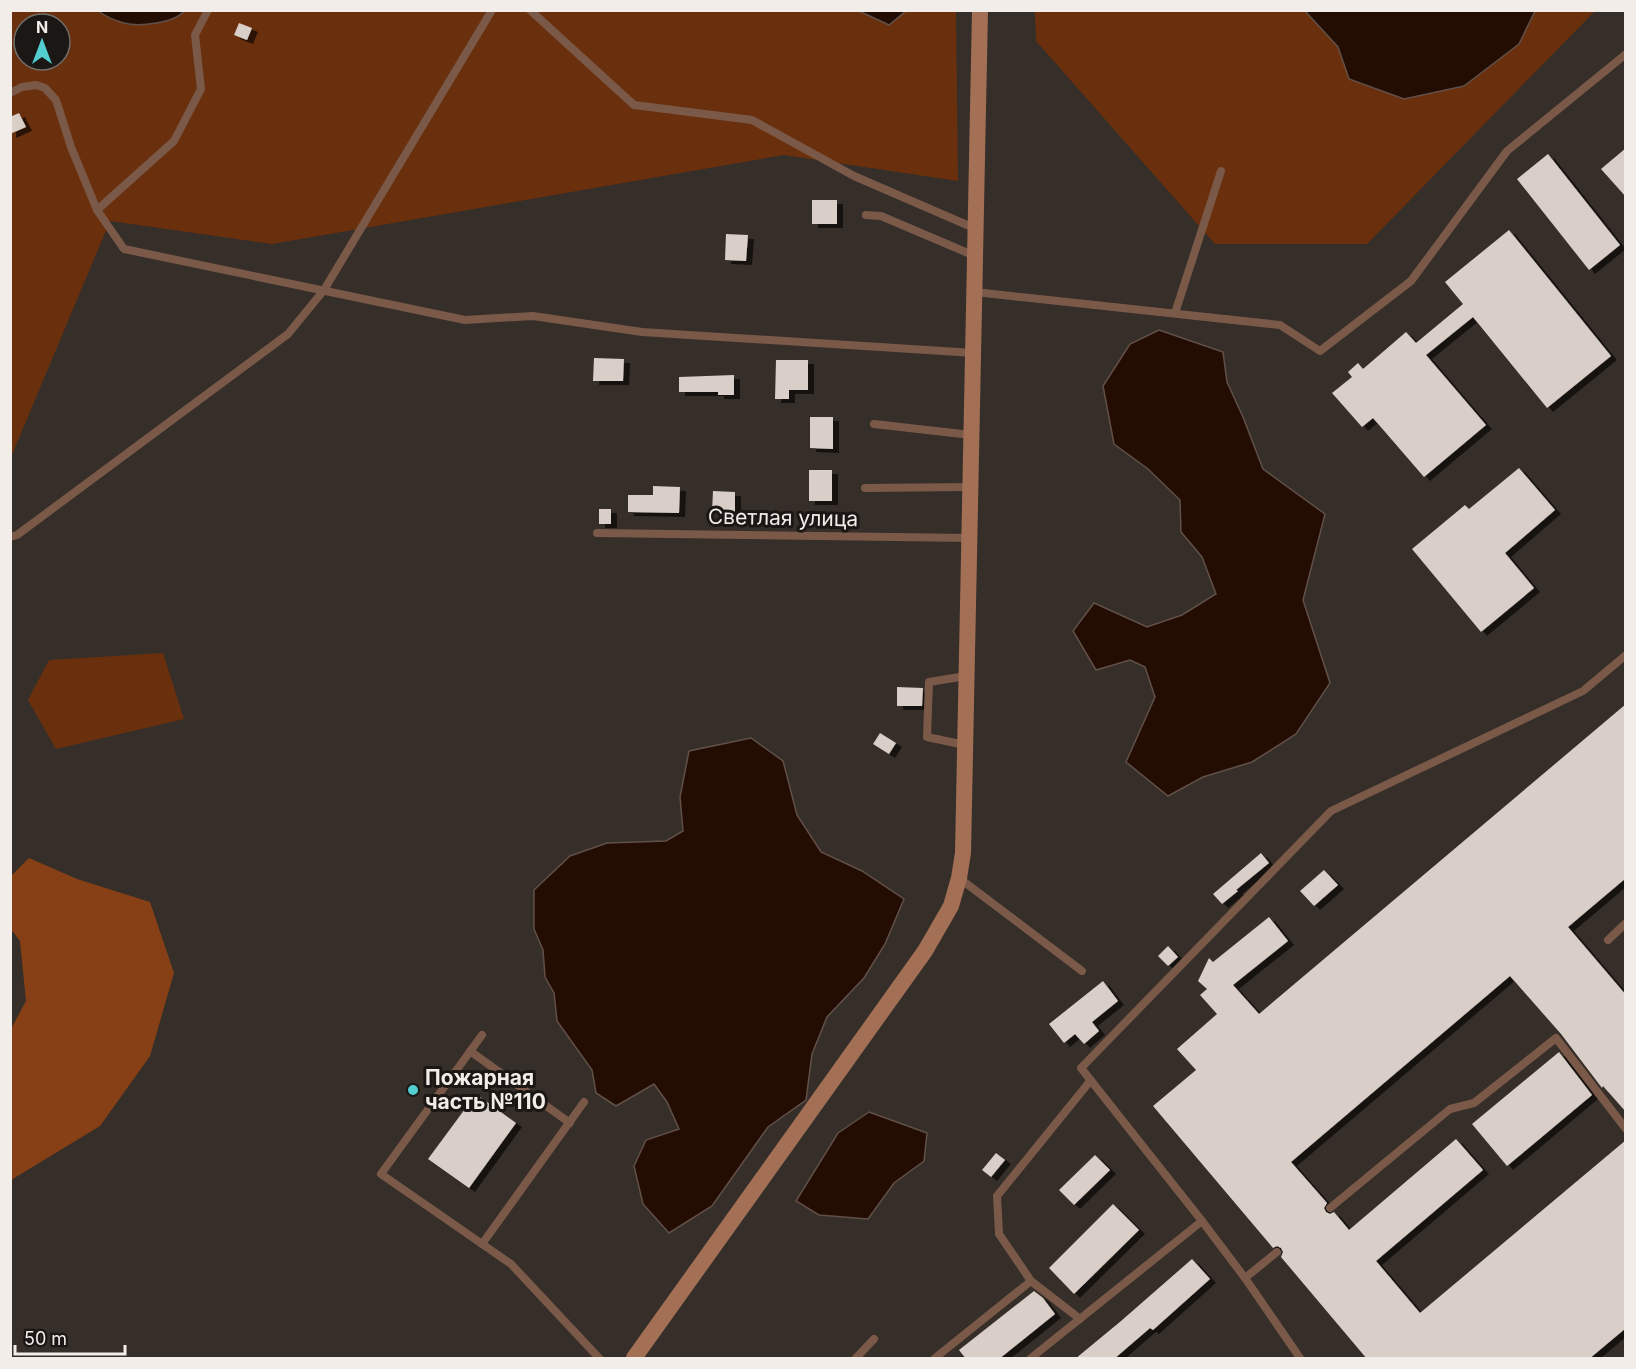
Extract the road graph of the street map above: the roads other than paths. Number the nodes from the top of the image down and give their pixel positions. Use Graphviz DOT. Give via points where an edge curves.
graph roads {
  1 [pos="208,10"];
  2 [pos="492,10"];
  3 [pos="530,10"];
  4 [pos="980,10"];
  5 [pos="1626,54"];
  6 [pos="10,93"];
  7 [pos="1221,171"];
  8 [pos="97,210"];
  9 [pos="866,215"];
  10 [pos="976,228"];
  11 [pos="975,256"];
  12 [pos="324,290"];
  13 [pos="975,292"];
  14 [pos="1175,314"];
  15 [pos="974,353"];
  16 [pos="874,424"];
  17 [pos="972,435"];
  18 [pos="865,488"];
  19 [pos="970,488"];
  20 [pos="597,534"];
  21 [pos="10,537"];
  22 [pos="969,538"];
  23 [pos="1626,655"];
  24 [pos="966,676"];
  25 [pos="965,745"];
  26 [pos="959,878"];
  27 [pos="1626,923"];
  28 [pos="1608,940"];
  29 [pos="1082,971"];
  30 [pos="482,1035"];
  31 [pos="470,1051"];
  32 [pos="1091,1080"];
  33 [pos="584,1102"];
  34 [pos="570,1123"];
  35 [pos="1626,1129"];
  36 [pos="1330,1208"];
  37 [pos="1202,1221"];
  38 [pos="482,1244"];
  39 [pos="1277,1252"];
  40 [pos="1245,1278"];
  41 [pos="1031,1281"];
  42 [pos="1080,1319"];
  43 [pos="874,1339"];
  44 [pos="599,1359"];
  45 [pos="634,1359"];
  46 [pos="856,1359"];
  47 [pos="935,1359"];
  48 [pos="1031,1359"];
  49 [pos="1300,1359"];
  1 -- 8 [label="lane" via="195,36 201,88 174,141"];
  2 -- 12 [label="lane"];
  3 -- 10 [label="lane" via="634,105 752,120 854,176"];
  4 -- 10 [label="main road"];
  5 -- 14 [label="lane" via="1507,151 1411,281 1320,351 1280,325"];
  6 -- 8 [label="lane" via="36,85 56,100"];
  7 -- 14 [label="lane"];
  8 -- 12 [label="lane" via="123,249"];
  9 -- 11 [label="lane" via="881,216"];
  10 -- 11 [label="main road"];
  11 -- 13 [label="main road"];
  12 -- 15 [label="lane" via="465,320 533,316 642,332"];
  12 -- 21 [label="lane" via="288,334"];
  13 -- 14 [label="lane"];
  13 -- 15 [label="main road"];
  15 -- 17 [label="main road"];
  16 -- 17 [label="lane"];
  17 -- 19 [label="main road"];
  18 -- 19 [label="lane"];
  19 -- 22 [label="main road"];
  20 -- 22 [label="lane, Светлая улица"];
  22 -- 24 [label="main road"];
  23 -- 32 [label="lane" via="1584,691 1332,811 1082,1068"];
  24 -- 25 [label="main road"];
  24 -- 25 [label="lane" via="929,682 927,736"];
  25 -- 26 [label="main road"];
  26 -- 29 [label="lane"];
  26 -- 45 [label="main road" via="951,906 925,951"];
  27 -- 28 [label="lane"];
  30 -- 31 [label="lane"];
  31 -- 34 [label="lane"];
  31 -- 38 [label="lane" via="381,1174"];
  32 -- 37 [label="lane"];
  32 -- 41 [label="lane" via="997,1196 999,1234"];
  33 -- 34 [label="lane"];
  34 -- 38 [label="lane"];
  35 -- 36 [label="lane" via="1556,1038 1474,1103 1450,1109"];
  37 -- 40 [label="lane"];
  37 -- 42 [label="lane"];
  38 -- 44 [label="lane" via="511,1264"];
  39 -- 40 [label="lane"];
  40 -- 49 [label="lane"];
  41 -- 42 [label="lane"];
  41 -- 47 [label="lane"];
  42 -- 48 [label="lane"];
  43 -- 46 [label="lane"];
}
